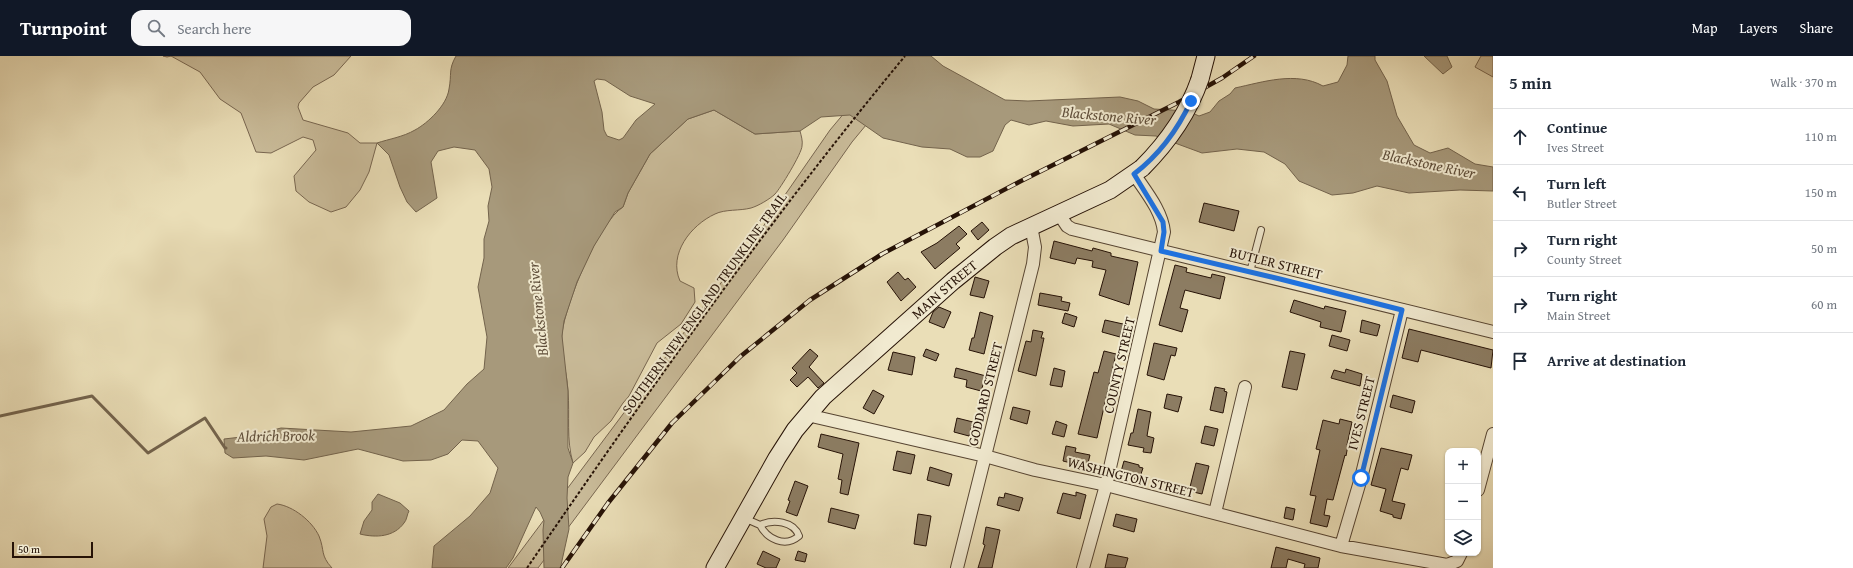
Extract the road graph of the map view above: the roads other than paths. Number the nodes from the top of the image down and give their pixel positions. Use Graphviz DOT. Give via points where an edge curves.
graph roads {
  1 [pos="1206,56"];
  2 [pos="1138,171"];
  3 [pos="1058,214"];
  4 [pos="1031,226"];
  5 [pos="1261,230"];
  6 [pos="1161,251"];
  7 [pos="1250,272"];
  8 [pos="1402,310"];
  9 [pos="1493,332"];
  10 [pos="1245,387"];
  11 [pos="807,415"];
  12 [pos="1493,434"];
  13 [pos="985,456"];
  14 [pos="1480,484"];
  15 [pos="1106,485"];
  16 [pos="1215,513"];
  17 [pos="743,517"];
  18 [pos="760,525"];
  19 [pos="1342,546"];
  20 [pos="1460,556"];
  21 [pos="715,568"];
  22 [pos="956,568"];
  23 [pos="1083,568"];
  1 -- 2 [label="main road, MAIN STREET, bridge" via="1200,79 1176,130"];
  2 -- 3 [label="main road, MAIN STREET" via="1110,190"];
  2 -- 6 [label="street, COUNTY STREET" via="1163,222"];
  3 -- 4 [label="main road, MAIN STREET"];
  3 -- 6 [label="street, BUTLER STREET" via="1072,229"];
  4 -- 11 [label="main road, MAIN STREET" via="995,247 952,281 823,397"];
  4 -- 13 [label="street, GODDARD STREET" via="1035,247 1033,264"];
  5 -- 7 [label="lane"];
  6 -- 7 [label="street, BUTLER STREET"];
  6 -- 15 [label="street, COUNTY STREET"];
  7 -- 8 [label="street, BUTLER STREET"];
  8 -- 9 [label="street, BUTLER STREET"];
  8 -- 19 [label="street, IVES STREET"];
  10 -- 16 [label="street"];
  11 -- 13 [label="street, WASHINGTON STREET"];
  11 -- 17 [label="main road, MAIN STREET" via="777,458"];
  12 -- 14 [label="street"];
  13 -- 15 [label="street, WASHINGTON STREET"];
  13 -- 22 [label="street, GODDARD STREET"];
  15 -- 16 [label="street, WASHINGTON STREET"];
  15 -- 23 [label="street, COUNTY STREET"];
  16 -- 19 [label="street, WASHINGTON STREET"];
  17 -- 18 [label="lane"];
  17 -- 21 [label="main road, MAIN STREET"];
  18 -- 18 [label="lane" via="768,521 781,522 789,525 800,536 784,542 777,541 764,533"];
  19 -- 20 [label="street, WASHINGTON STREET" via="1447,565 1457,561"];
}
